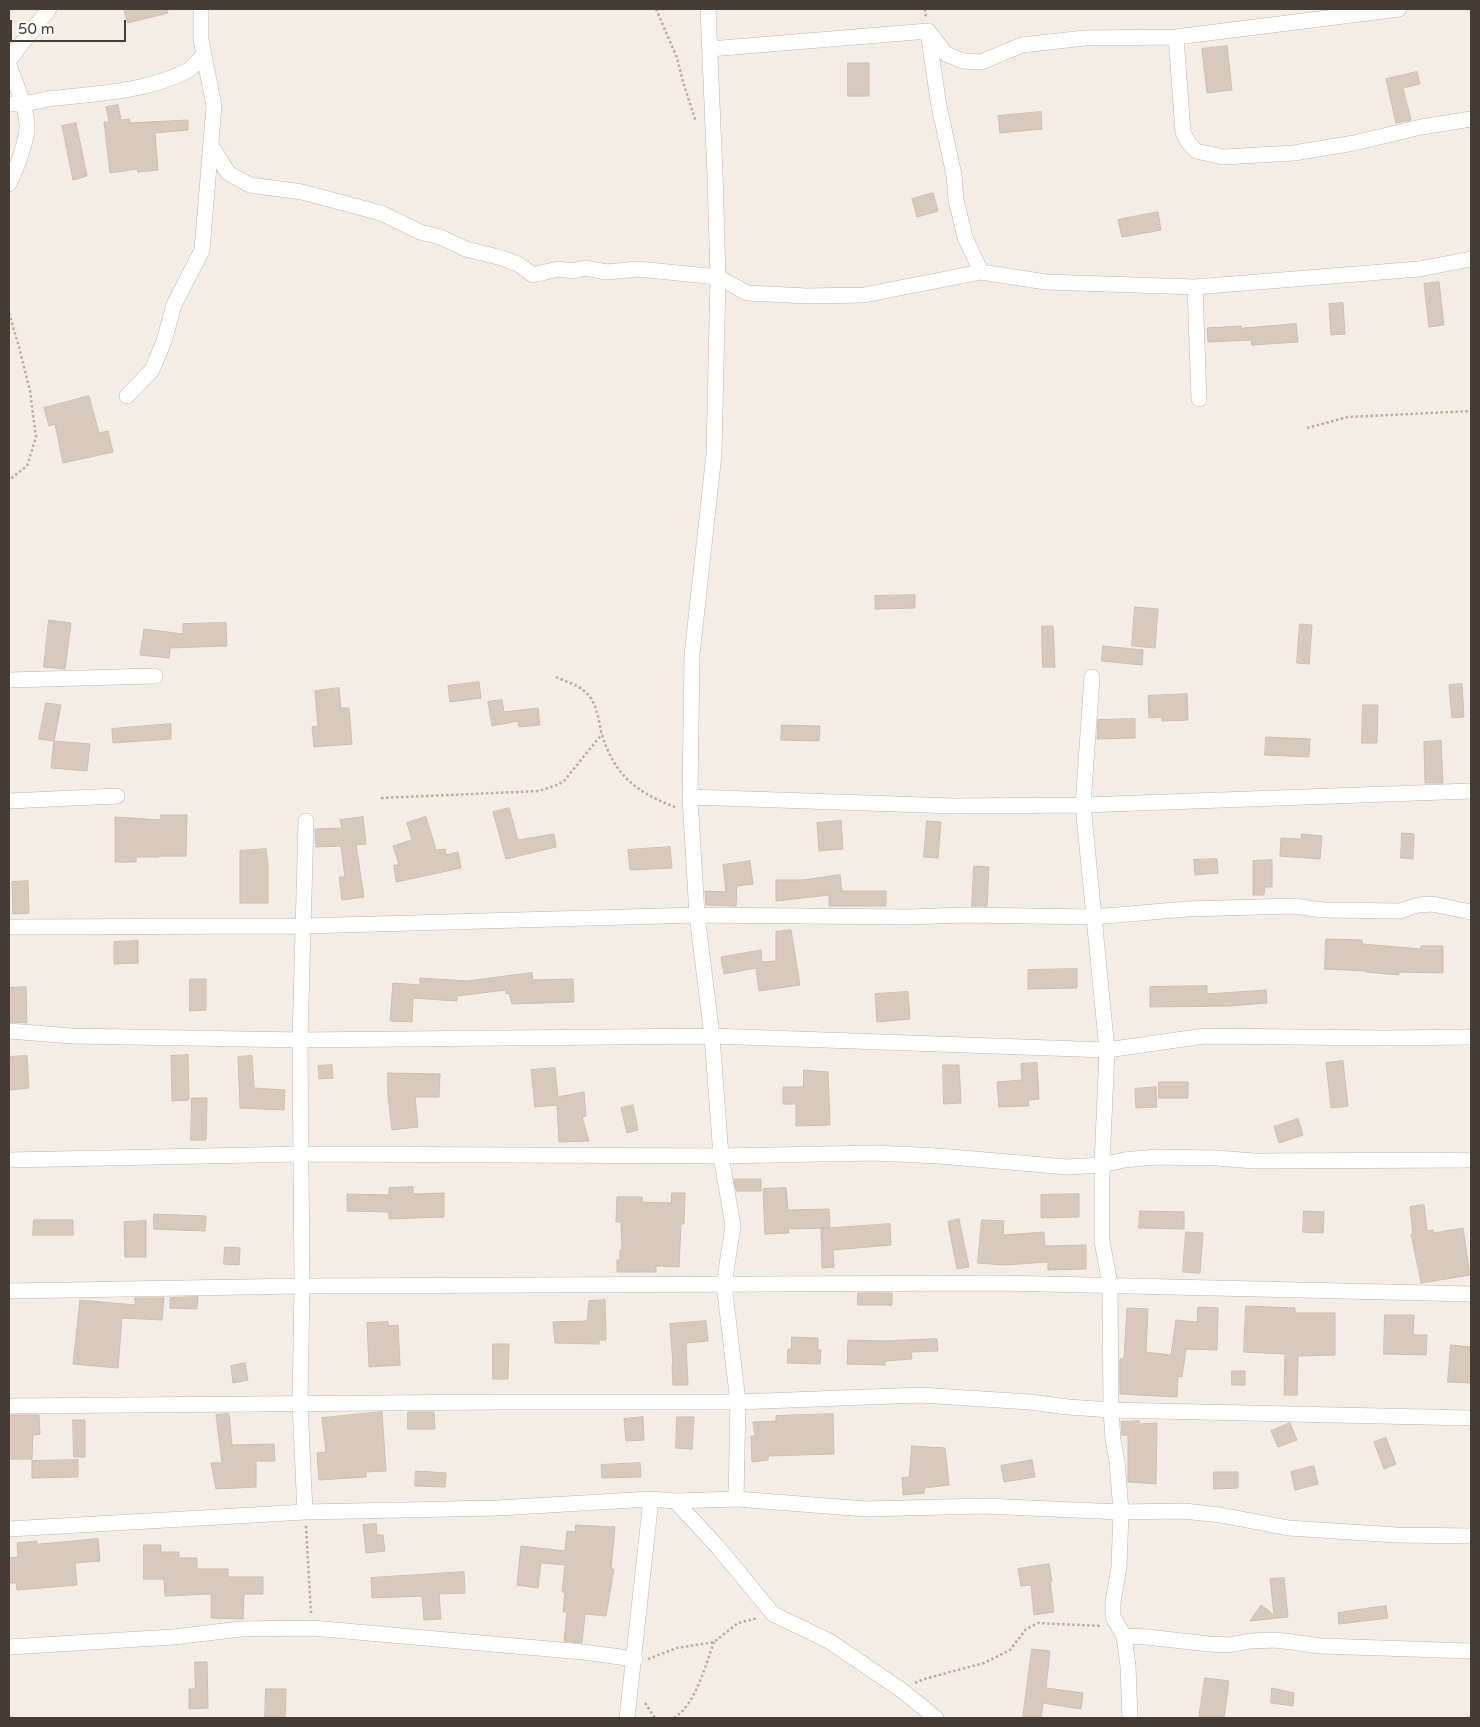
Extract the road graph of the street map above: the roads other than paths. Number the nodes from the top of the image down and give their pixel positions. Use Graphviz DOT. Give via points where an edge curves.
graph roads {
  1 [pos="49,9"];
  2 [pos="201,9"];
  3 [pos="708,9"];
  4 [pos="1399,9"];
  5 [pos="928,31"];
  6 [pos="1176,36"];
  7 [pos="710,49"];
  8 [pos="204,55"];
  9 [pos="9,60"];
  10 [pos="9,65"];
  11 [pos="16,105"];
  12 [pos="1471,119"];
  13 [pos="211,145"];
  14 [pos="9,184"];
  15 [pos="1471,259"];
  16 [pos="981,272"];
  17 [pos="718,277"];
  18 [pos="1195,287"];
  19 [pos="127,396"];
  20 [pos="1199,399"];
  21 [pos="155,676"];
  22 [pos="1092,677"];
  23 [pos="9,680"];
  24 [pos="1471,791"];
  25 [pos="117,796"];
  26 [pos="9,801"];
  27 [pos="690,804"];
  28 [pos="1084,805"];
  29 [pos="306,820"];
  30 [pos="1471,912"];
  31 [pos="697,915"];
  32 [pos="1094,917"];
  33 [pos="304,926"];
  34 [pos="9,927"];
  35 [pos="9,1031"];
  36 [pos="712,1036"];
  37 [pos="1471,1036"];
  38 [pos="300,1040"];
  39 [pos="1107,1050"];
  40 [pos="301,1154"];
  41 [pos="722,1156"];
  42 [pos="9,1160"];
  43 [pos="1471,1160"];
  44 [pos="1102,1166"];
  45 [pos="724,1284"];
  46 [pos="1110,1284"];
  47 [pos="302,1286"];
  48 [pos="9,1291"];
  49 [pos="1471,1294"];
  50 [pos="738,1402"];
  51 [pos="300,1404"];
  52 [pos="9,1406"];
  53 [pos="1111,1410"];
  54 [pos="1471,1418"];
  55 [pos="651,1499"];
  56 [pos="736,1499"];
  57 [pos="675,1501"];
  58 [pos="305,1512"];
  59 [pos="1121,1512"];
  60 [pos="9,1529"];
  61 [pos="1471,1536"];
  62 [pos="1121,1632"];
  63 [pos="9,1647"];
  64 [pos="1471,1651"];
  65 [pos="634,1659"];
  66 [pos="627,1718"];
  67 [pos="936,1718"];
  68 [pos="1130,1718"];
  1 -- 9 [label="street"];
  2 -- 8 [label="street"];
  3 -- 7 [label="street"];
  4 -- 6 [label="street"];
  5 -- 6 [label="street" via="946,54 963,61 982,62 1022,45 1085,38"];
  5 -- 7 [label="street"];
  5 -- 16 [label="street" via="956,200 965,237"];
  6 -- 12 [label="street" via="1183,132 1196,151 1223,157 1294,153"];
  7 -- 17 [label="street"];
  8 -- 11 [label="street" via="188,71 156,83 108,94"];
  8 -- 13 [label="street" via="214,106"];
  10 -- 11 [label="street"];
  11 -- 14 [label="street" via="27,128 20,160"];
  13 -- 17 [label="street" via="228,173 250,185 302,192 381,213 420,232 518,264 534,275 558,269 573,272 584,268 607,272 638,269"];
  13 -- 19 [label="street" via="202,250 174,305 152,370"];
  15 -- 18 [label="street" via="1419,269"];
  16 -- 17 [label="street" via="864,295 817,296 747,293"];
  16 -- 18 [label="street" via="1046,282"];
  17 -- 27 [label="street" via="714,454 692,655"];
  18 -- 20 [label="street"];
  21 -- 23 [label="street"];
  22 -- 28 [label="street"];
  24 -- 28 [label="street"];
  25 -- 26 [label="street"];
  27 -- 28 [label="street"];
  27 -- 31 [label="street"];
  28 -- 32 [label="street"];
  29 -- 33 [label="street"];
  30 -- 32 [label="street" via="1432,904 1400,911 1323,910 1293,906 1187,909"];
  31 -- 32 [label="street"];
  31 -- 33 [label="street"];
  31 -- 36 [label="street"];
  32 -- 39 [label="street"];
  33 -- 34 [label="street"];
  33 -- 38 [label="street"];
  35 -- 38 [label="street" via="72,1036"];
  36 -- 38 [label="street"];
  36 -- 39 [label="street"];
  36 -- 41 [label="street"];
  37 -- 39 [label="street" via="1204,1036"];
  38 -- 40 [label="street"];
  39 -- 44 [label="street"];
  40 -- 41 [label="street"];
  40 -- 42 [label="street"];
  40 -- 47 [label="street"];
  41 -- 44 [label="street" via="874,1154 1066,1167"];
  41 -- 45 [label="street" via="733,1226"];
  43 -- 44 [label="street" via="1263,1161 1156,1157"];
  44 -- 46 [label="street" via="1102,1241"];
  45 -- 46 [label="street"];
  45 -- 47 [label="street"];
  45 -- 50 [label="street"];
  46 -- 49 [label="street"];
  46 -- 53 [label="street"];
  47 -- 48 [label="street"];
  47 -- 51 [label="street"];
  50 -- 51 [label="street"];
  50 -- 53 [label="street" via="920,1394"];
  50 -- 56 [label="street"];
  51 -- 52 [label="street"];
  51 -- 58 [label="street"];
  53 -- 54 [label="street"];
  53 -- 59 [label="street"];
  55 -- 57 [label="street"];
  55 -- 58 [label="street" via="498,1508"];
  55 -- 65 [label="street"];
  56 -- 57 [label="street"];
  56 -- 59 [label="street" via="866,1509 983,1506"];
  57 -- 67 [label="street" via="717,1546 772,1614 828,1642 900,1689"];
  58 -- 60 [label="street"];
  59 -- 61 [label="street" via="1184,1511 1289,1528"];
  59 -- 62 [label="street" via="1113,1617"];
  62 -- 64 [label="street" via="1210,1644 1276,1640 1321,1646"];
  62 -- 68 [label="street" via="1128,1666"];
  63 -- 65 [label="street" via="164,1638 241,1629 312,1628"];
  65 -- 66 [label="street"];
}
